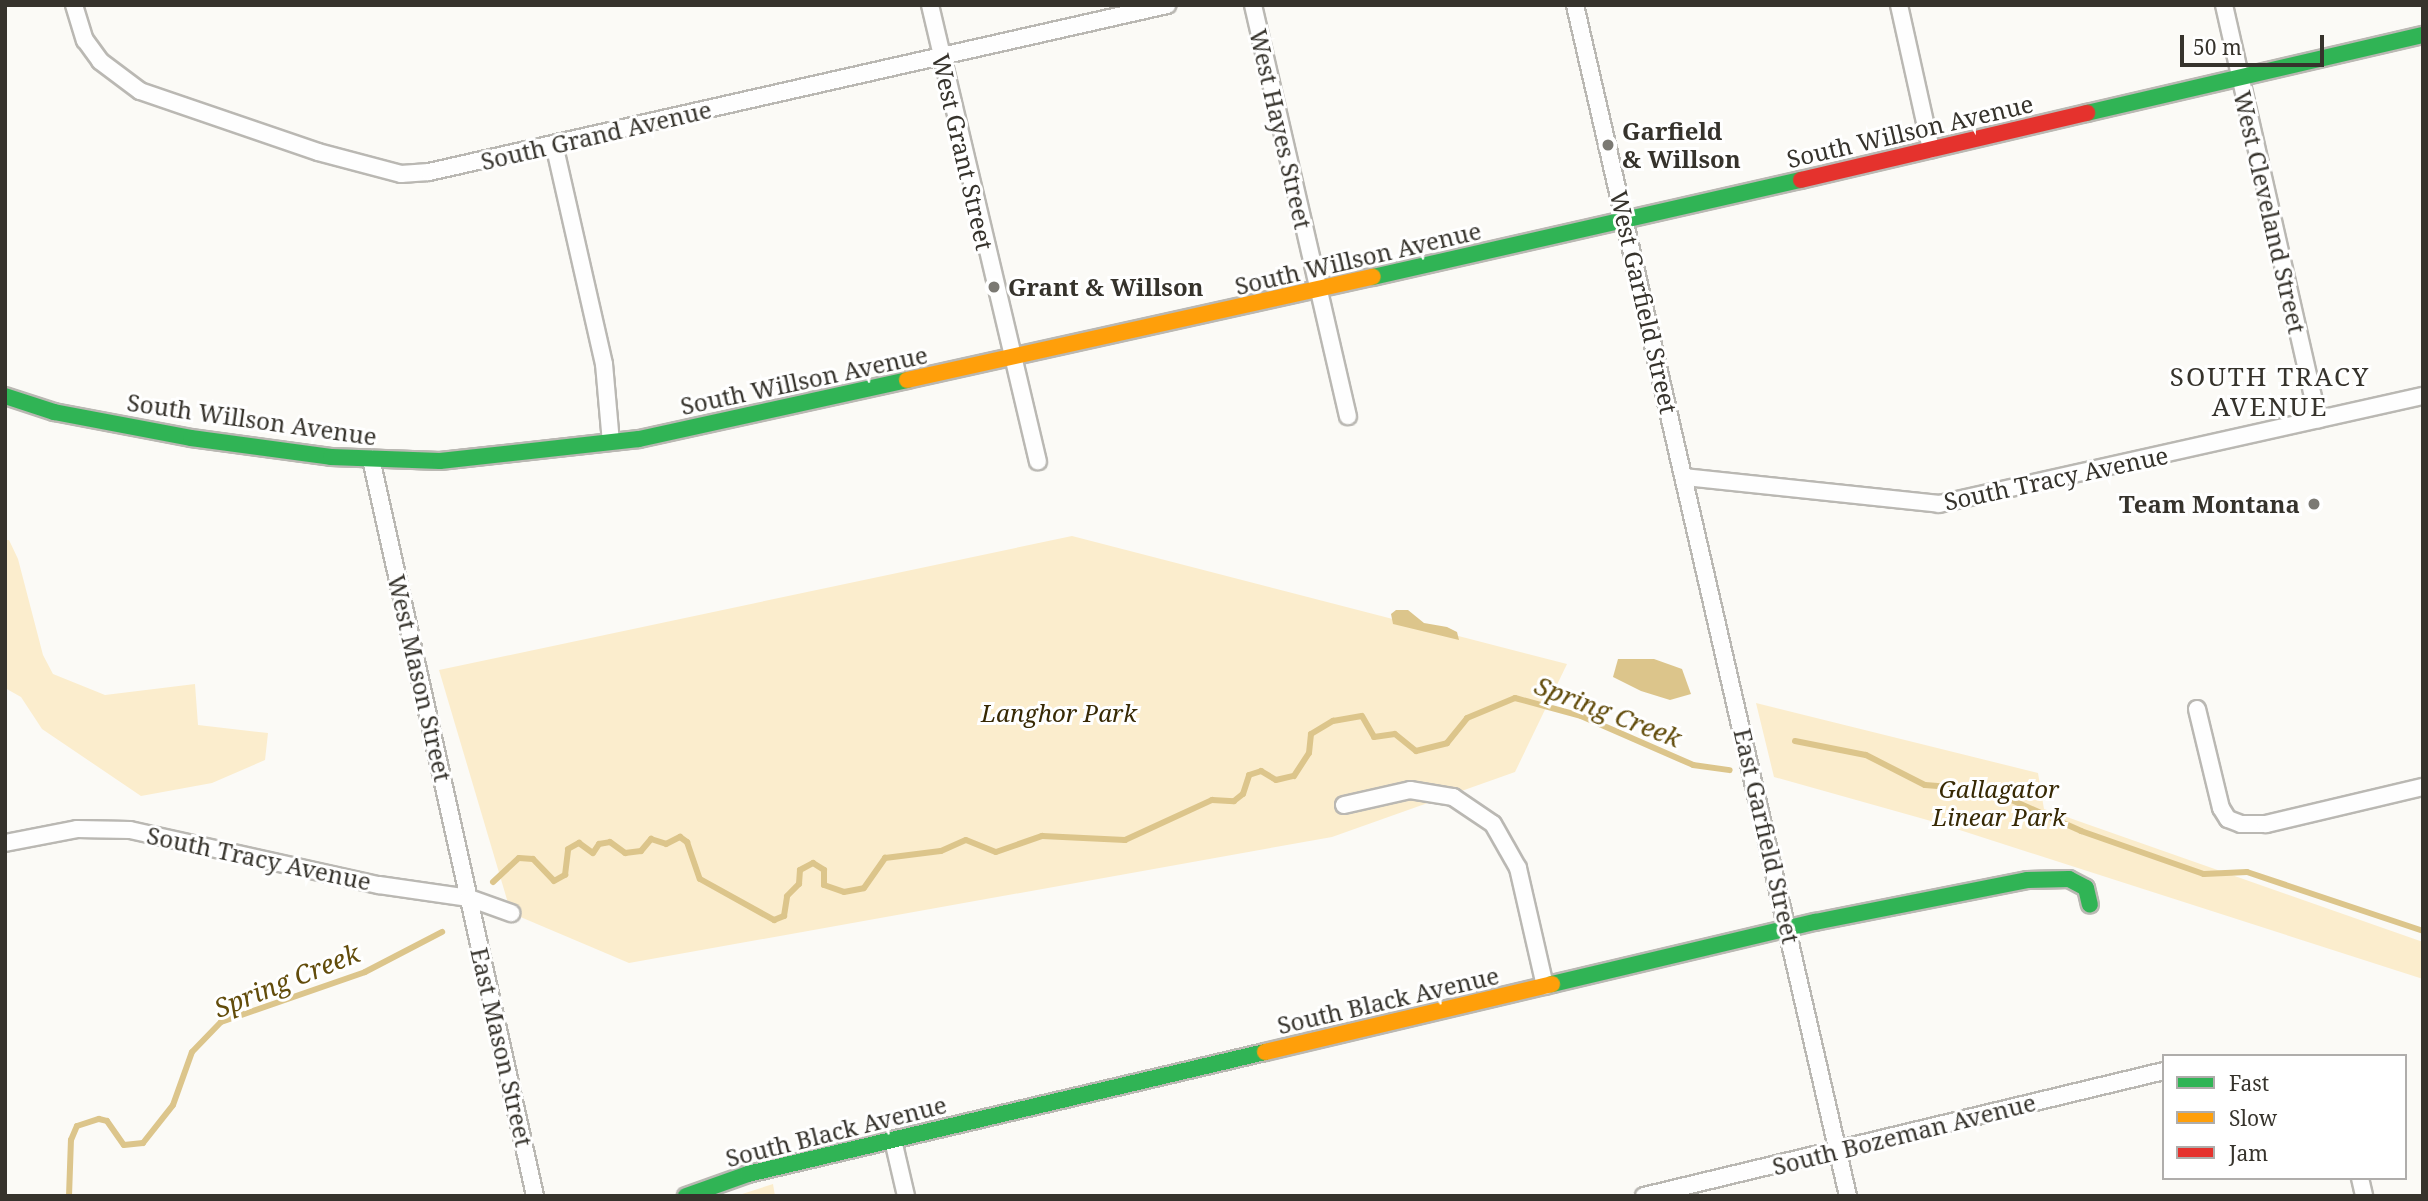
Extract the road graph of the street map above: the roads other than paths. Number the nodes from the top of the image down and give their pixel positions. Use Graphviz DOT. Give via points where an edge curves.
graph roads {
  1 [pos="74,5"];
  2 [pos="930,5"];
  3 [pos="1167,5"];
  4 [pos="1253,5"];
  5 [pos="1575,5"];
  6 [pos="1899,5"];
  7 [pos="2224,5"];
  8 [pos="2423,35"];
  9 [pos="942,58"];
  10 [pos="2239,78"];
  11 [pos="554,144"];
  12 [pos="1931,149"];
  13 [pos="1625,221"];
  14 [pos="1319,290"];
  15 [pos="1010,357"];
  16 [pos="5,396"];
  17 [pos="2423,396"];
  18 [pos="1348,416"];
  19 [pos="2318,419"];
  20 [pos="611,442"];
  21 [pos="371,459"];
  22 [pos="1038,461"];
  23 [pos="1684,477"];
  24 [pos="2197,709"];
  25 [pos="2423,787"];
  26 [pos="1344,805"];
  27 [pos="5,843"];
  28 [pos="469,898"];
  29 [pos="2090,905"];
  30 [pos="511,914"];
  31 [pos="1788,929"];
  32 [pos="1545,986"];
  33 [pos="2162,1071"];
  34 [pos="893,1140"];
  35 [pos="1838,1151"];
  36 [pos="535,1196"];
  37 [pos="686,1196"];
  38 [pos="906,1196"];
  39 [pos="1644,1196"];
  40 [pos="1848,1196"];
  1 -- 11 [label="street, South Grand Avenue" via="85,40 100,61 140,91 343,159 401,174 420,173"];
  2 -- 9 [label="street, West Grant Street"];
  3 -- 9 [label="street, South Grand Avenue"];
  4 -- 14 [label="street, West Hayes Street"];
  5 -- 13 [label="street, West Garfield Street"];
  6 -- 12 [label="street"];
  7 -- 10 [label="street, West Cleveland Street"];
  8 -- 10 [label="main road, South Willson Avenue"];
  9 -- 11 [label="street, South Grand Avenue"];
  9 -- 15 [label="street, West Grant Street"];
  10 -- 12 [label="main road, South Willson Avenue"];
  10 -- 19 [label="street, West Cleveland Street"];
  11 -- 20 [label="street" via="604,364"];
  12 -- 13 [label="main road, South Willson Avenue"];
  13 -- 14 [label="main road, South Willson Avenue"];
  13 -- 23 [label="street, West Garfield Street"];
  14 -- 15 [label="main road, South Willson Avenue"];
  14 -- 18 [label="street, West Hayes Street"];
  15 -- 20 [label="main road, South Willson Avenue"];
  15 -- 22 [label="street, West Grant Street"];
  16 -- 21 [label="main road, South Willson Avenue" via="54,412 191,438"];
  17 -- 19 [label="street, South Tracy Avenue"];
  19 -- 23 [label="street, South Tracy Avenue" via="1939,504"];
  20 -- 21 [label="main road, South Willson Avenue" via="508,457"];
  21 -- 28 [label="street, West Mason Street"];
  23 -- 31 [label="street, East Garfield Street"];
  24 -- 25 [label="street" via="2221,808 2228,819 2241,824 2266,824"];
  26 -- 32 [label="street" via="1410,790 1453,797 1493,824 1518,868"];
  27 -- 28 [label="street, South Tracy Avenue" via="78,829 130,830 379,885"];
  28 -- 30 [label="street, South Tracy Avenue"];
  28 -- 36 [label="street, East Mason Street"];
  29 -- 31 [label="main road, South Black Avenue" via="2086,888 2069,879 2027,880"];
  31 -- 32 [label="main road, South Black Avenue"];
  31 -- 35 [label="street, East Garfield Street"];
  32 -- 34 [label="main road, South Black Avenue"];
  33 -- 35 [label="street, South Bozeman Avenue"];
  34 -- 37 [label="main road, South Black Avenue" via="748,1174"];
  34 -- 38 [label="street"];
  35 -- 39 [label="street, South Bozeman Avenue"];
  35 -- 40 [label="street, East Garfield Street"];
}
